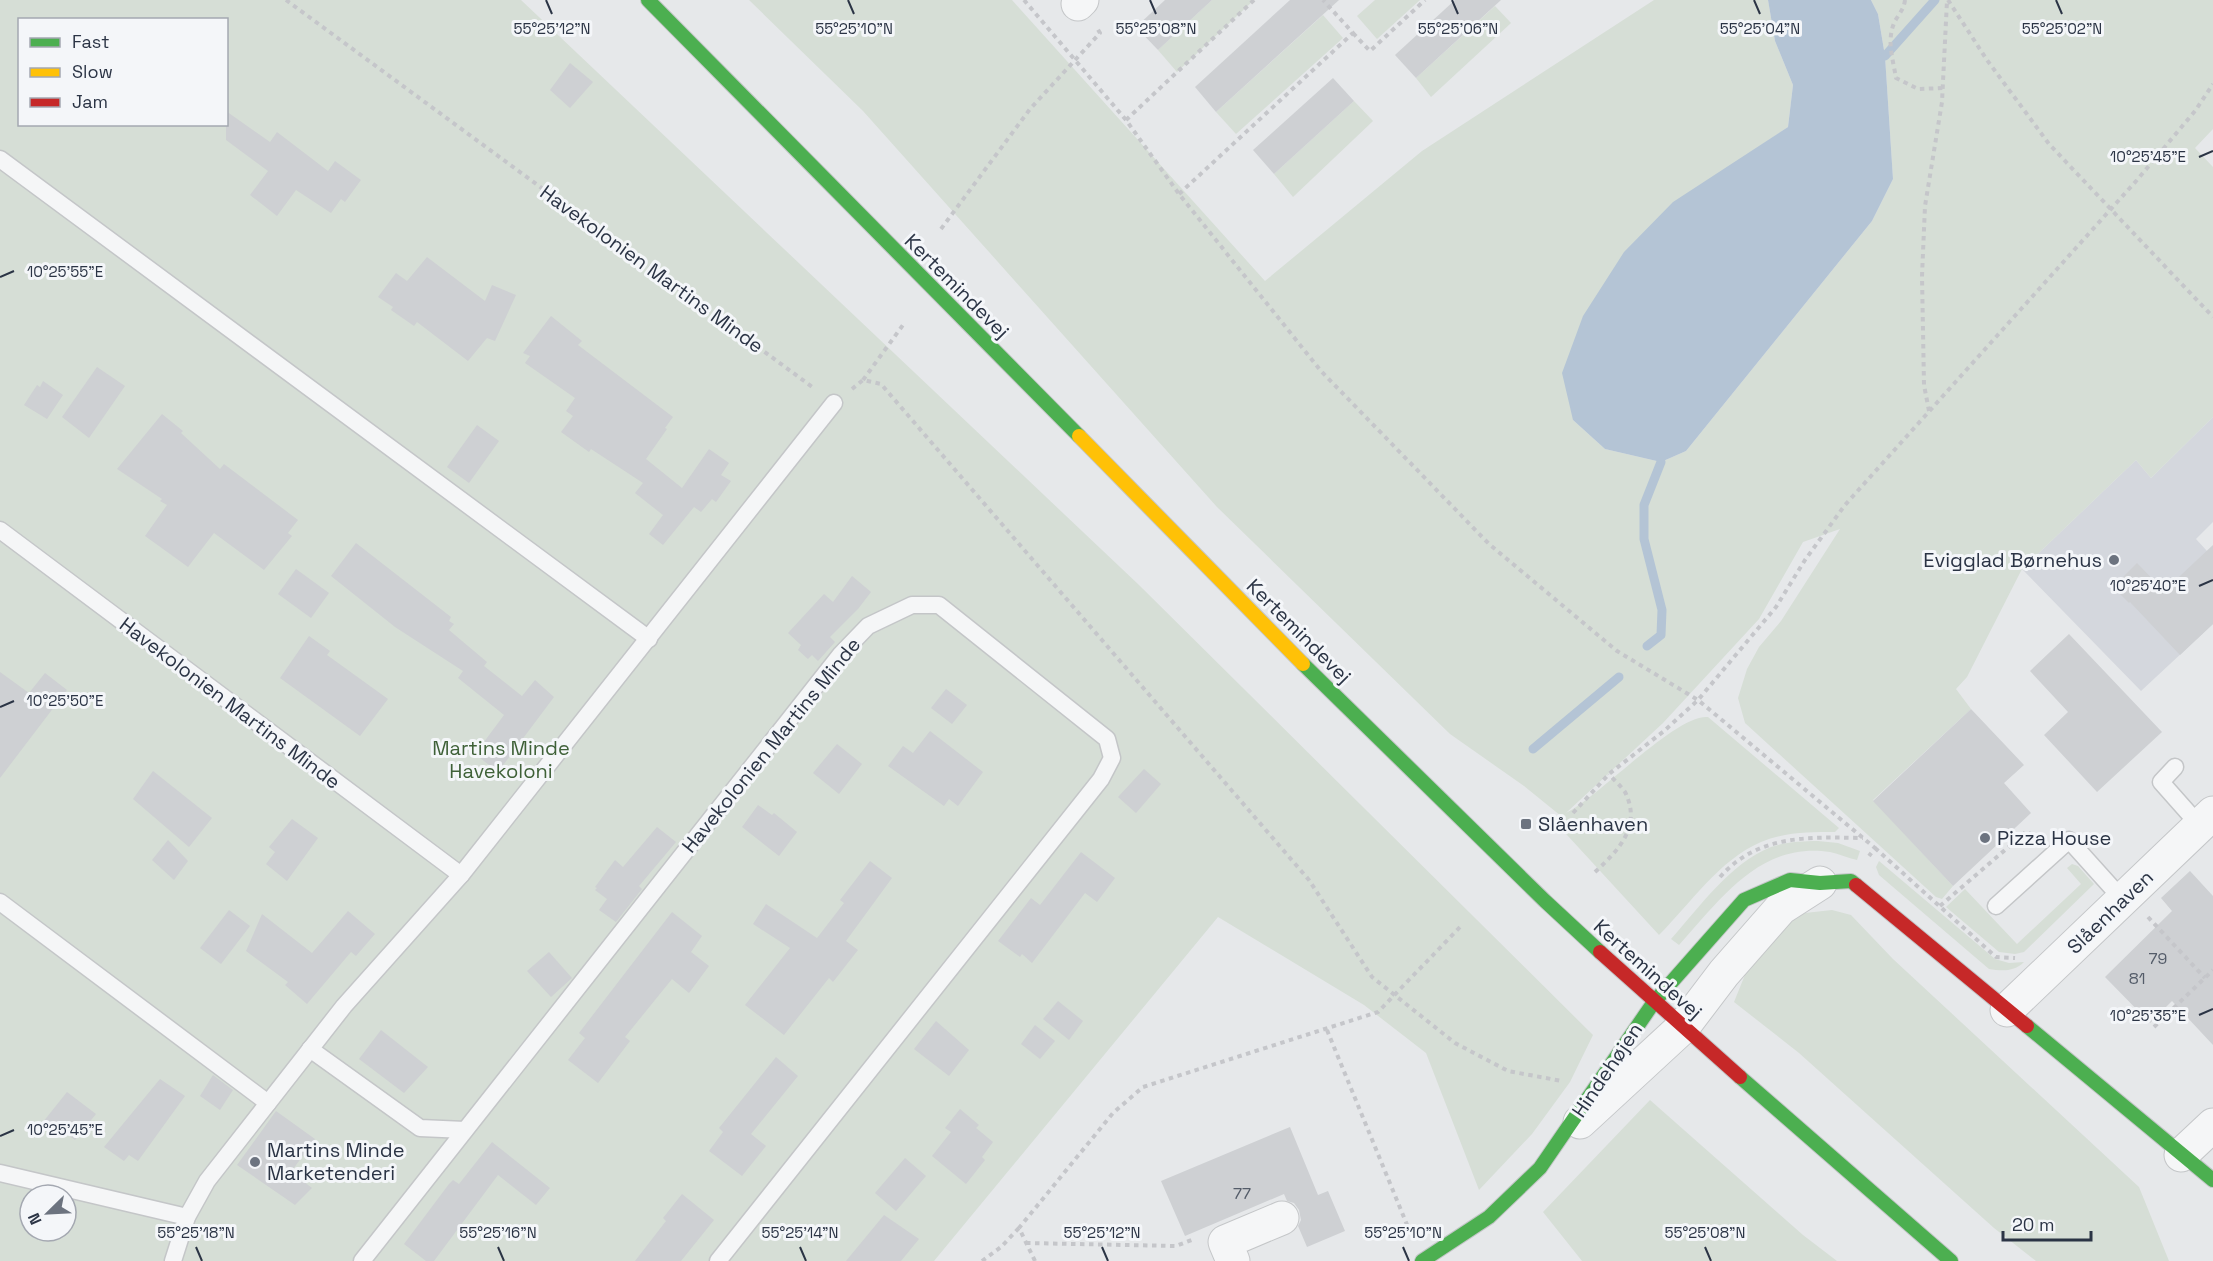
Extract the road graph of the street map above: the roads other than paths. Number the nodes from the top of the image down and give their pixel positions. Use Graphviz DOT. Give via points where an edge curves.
graph roads {
  1 [pos="648,0"];
  2 [pos="0,159"];
  3 [pos="834,403"];
  4 [pos="0,530"];
  5 [pos="649,639"];
  6 [pos="2175,767"];
  7 [pos="2206,820"];
  8 [pos="461,875"];
  9 [pos="1835,882"];
  10 [pos="2125,897"];
  11 [pos="0,902"];
  12 [pos="1996,906"];
  13 [pos="1654,1002"];
  14 [pos="2007,1010"];
  15 [pos="1683,1027"];
  16 [pos="310,1049"];
  17 [pos="268,1103"];
  18 [pos="2213,1125"];
  19 [pos="465,1130"];
  20 [pos="1561,1139"];
  21 [pos="2181,1155"];
  22 [pos="0,1173"];
  23 [pos="2213,1180"];
  24 [pos="187,1217"];
  25 [pos="1282,1218"];
  26 [pos="1229,1252"];
  27 [pos="173,1261"];
  28 [pos="362,1261"];
  29 [pos="718,1261"];
  30 [pos="1422,1261"];
  31 [pos="1951,1261"];
  1 -- 13 [label="main road, Kertemindevej" via="1307,668"];
  2 -- 5 [label="lane"];
  3 -- 5 [label="lane"];
  4 -- 8 [label="lane, Havekolonien Martins Minde"];
  5 -- 8 [label="lane"];
  6 -- 7 [label="lane" via="2160,782"];
  7 -- 10 [label="street, Slåenhaven"];
  8 -- 16 [label="lane"];
  9 -- 13 [label="main road" via="1790,880 1744,900"];
  9 -- 14 [label="main road"];
  9 -- 15 [label="street" via="1781,908"];
  10 -- 12 [label="lane" via="2069,840"];
  10 -- 14 [label="street, Slåenhaven"];
  11 -- 17 [label="lane"];
  13 -- 15 [label="main road, Kertemindevej"];
  13 -- 20 [label="main road, Hindehøjen"];
  14 -- 21 [label="main road"];
  15 -- 20 [label="street, Hindehøjen"];
  15 -- 31 [label="main road, Kertemindevej"];
  16 -- 17 [label="lane"];
  16 -- 19 [label="lane" via="420,1128"];
  17 -- 24 [label="lane" via="207,1181"];
  18 -- 21 [label="street"];
  19 -- 28 [label="lane, Havekolonien Martins Minde"];
  19 -- 29 [label="lane, Havekolonien Martins Minde" via="840,654 868,626 912,605 939,605 1107,739 1112,758 1101,779"];
  20 -- 30 [label="main road, Hindehøjen" via="1540,1168 1489,1217"];
  21 -- 23 [label="main road"];
  22 -- 24 [label="lane"];
  24 -- 27 [label="lane"];
  25 -- 26 [label="street"];
}
